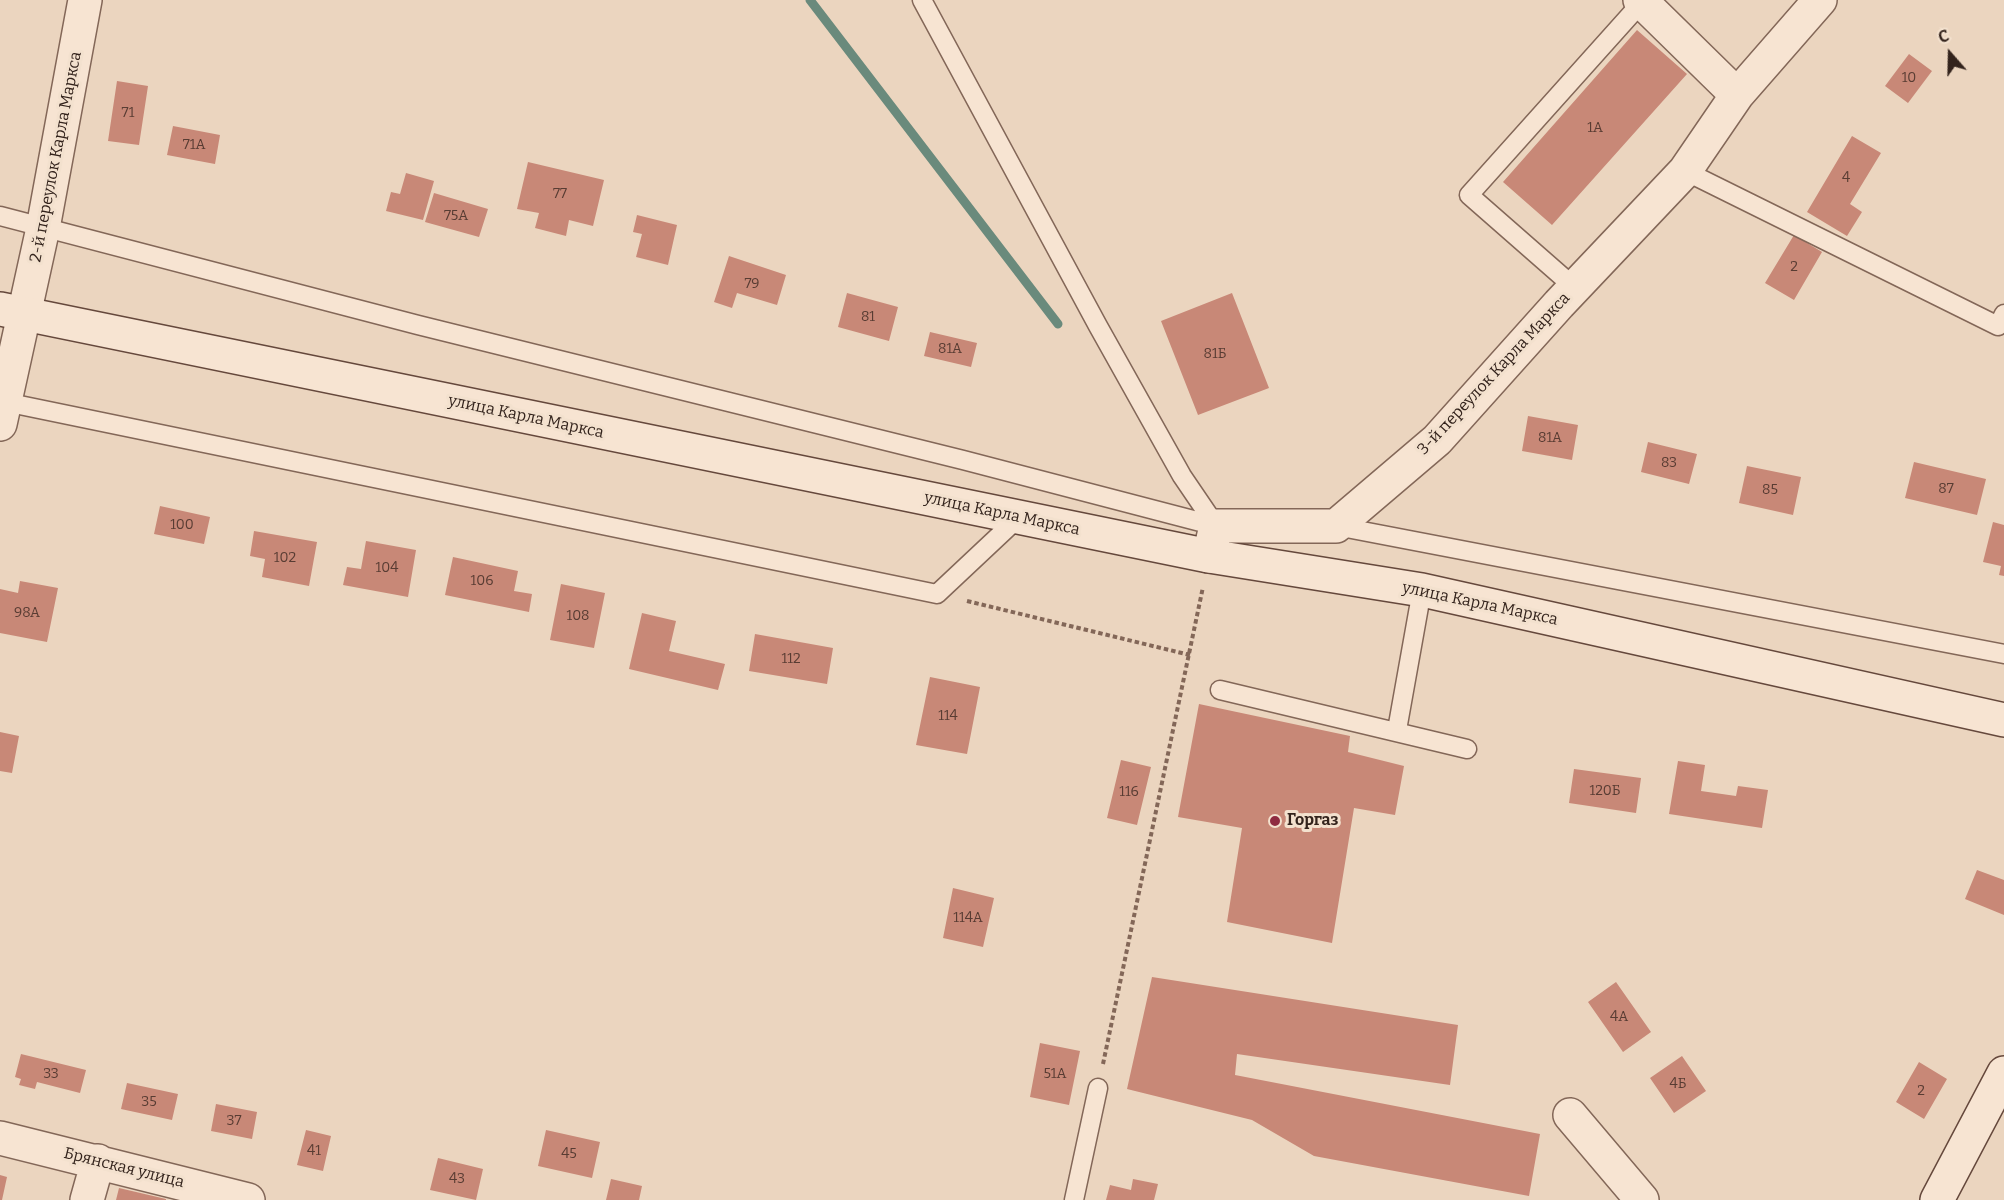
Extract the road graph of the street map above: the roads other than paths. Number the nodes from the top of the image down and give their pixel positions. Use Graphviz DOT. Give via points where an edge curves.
graph roads {
  1 [pos="85,0"];
  2 [pos="922,0"];
  3 [pos="1820,0"];
  4 [pos="1641,1"];
  5 [pos="1737,95"];
  6 [pos="1685,171"];
  7 [pos="0,216"];
  8 [pos="43,228"];
  9 [pos="1574,287"];
  10 [pos="13,312"];
  11 [pos="2004,314"];
  12 [pos="3,413"];
  13 [pos="1019,517"];
  14 [pos="1336,526"];
  15 [pos="1212,541"];
  16 [pos="1422,590"];
  17 [pos="2004,654"];
  18 [pos="1220,690"];
  19 [pos="2004,720"];
  20 [pos="1397,730"];
  21 [pos="1467,749"];
  22 [pos="2004,1073"];
  23 [pos="1098,1088"];
  24 [pos="1570,1115"];
  25 [pos="0,1138"];
  26 [pos="98,1161"];
  27 [pos="87,1200"];
  28 [pos="248,1200"];
  29 [pos="1074,1200"];
  30 [pos="1642,1200"];
  31 [pos="1937,1200"];
  1 -- 8 [label="main road, 2-й переулок Карла Маркса"];
  2 -- 15 [label="lane" via="1182,476"];
  3 -- 5 [label="main road, 3-й переулок Карла Маркса"];
  4 -- 5 [label="main road"];
  4 -- 9 [label="lane" via="1469,195"];
  5 -- 6 [label="main road, 3-й переулок Карла Маркса"];
  6 -- 9 [label="main road, 3-й переулок Карла Маркса"];
  6 -- 11 [label="lane" via="1998,326"];
  7 -- 8 [label="lane"];
  8 -- 10 [label="main road, 2-й переулок Карла Маркса"];
  8 -- 15 [label="lane"];
  9 -- 14 [label="main road, 3-й переулок Карла Маркса" via="1437,441"];
  10 -- 12 [label="main road, 2-й переулок Карла Маркса"];
  10 -- 13 [label="main road, улица Карла Маркса"];
  12 -- 13 [label="lane" via="937,594"];
  13 -- 15 [label="main road, улица Карла Маркса"];
  14 -- 15 [label="main road"];
  14 -- 17 [label="lane"];
  15 -- 16 [label="main road, улица Карла Маркса"];
  16 -- 19 [label="main road, улица Карла Маркса"];
  16 -- 20 [label="lane"];
  18 -- 20 [label="lane"];
  20 -- 21 [label="lane"];
  22 -- 31 [label="main road"];
  23 -- 29 [label="lane"];
  24 -- 30 [label="main road"];
  25 -- 26 [label="main road, Брянская улица"];
  26 -- 27 [label="main road"];
  26 -- 28 [label="main road, Брянская улица"];
}
